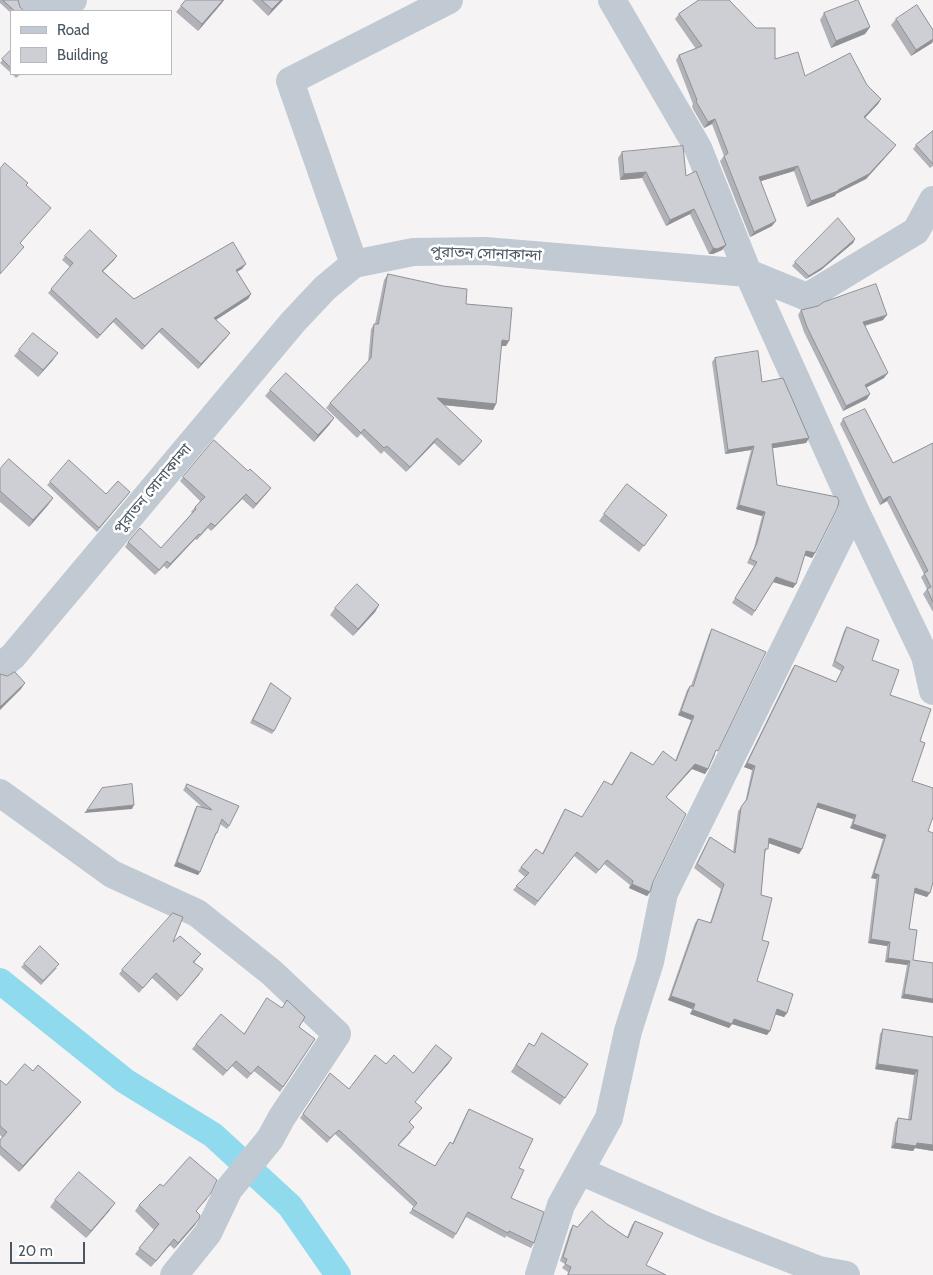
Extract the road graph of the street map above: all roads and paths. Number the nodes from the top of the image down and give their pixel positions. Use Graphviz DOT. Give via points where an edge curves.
graph roads {
  1 [pos="30,0"];
  2 [pos="72,0"];
  3 [pos="449,0"];
  4 [pos="612,0"];
  5 [pos="38,10"];
  6 [pos="58,10"];
  7 [pos="933,200"];
  8 [pos="354,264"];
  9 [pos="748,273"];
  10 [pos="854,508"];
  11 [pos="0,667"];
  12 [pos="933,691"];
  13 [pos="0,793"];
  14 [pos="580,1171"];
  15 [pos="174,1275"];
  16 [pos="539,1275"];
  17 [pos="846,1275"];
  1 -- 5 [label="street"];
  2 -- 6 [label="street"];
  3 -- 8 [label="street" via="290,81"];
  4 -- 9 [label="street" via="698,148"];
  7 -- 9 [label="street, পুরাতন সোনাকান্দা" via="916,231 807,297"];
  8 -- 9 [label="street, পুরাতন সোনাকান্দা" via="413,252 485,251"];
  8 -- 11 [label="street, পুরাতন সোনাকান্দা" via="325,288 293,322 13,656"];
  9 -- 10 [label="street"];
  10 -- 12 [label="street" via="925,656"];
  10 -- 14 [label="street" via="664,892 650,962 628,1031 609,1118"];
  13 -- 15 [label="street" via="112,874 197,913 271,972 337,1034 270,1139 228,1189 208,1233"];
  14 -- 16 [label="street" via="561,1205"];
  14 -- 17 [label="street" via="747,1242 819,1270"];
}
